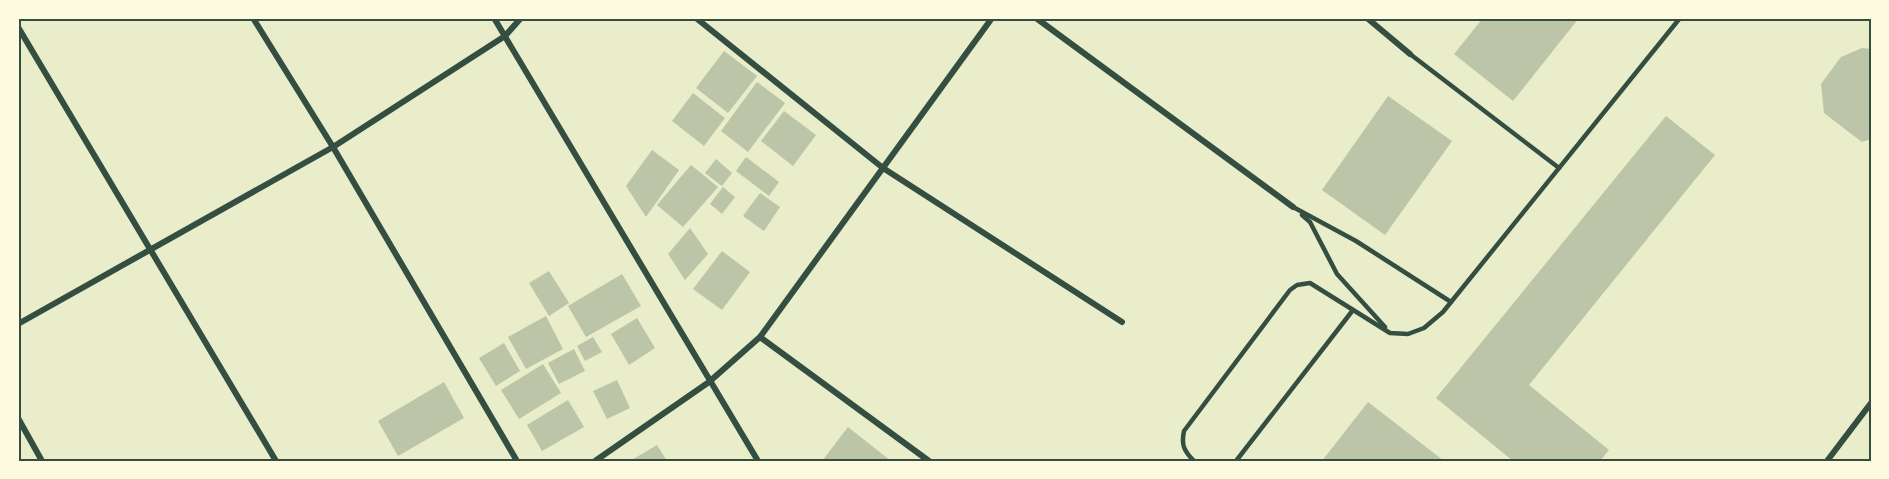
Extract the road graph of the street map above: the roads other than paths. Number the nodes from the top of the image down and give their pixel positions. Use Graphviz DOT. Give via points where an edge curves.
graph roads {
  1 [pos="252,18"];
  2 [pos="494,18"];
  3 [pos="521,18"];
  4 [pos="696,18"];
  5 [pos="992,18"];
  6 [pos="1036,18"];
  7 [pos="1367,18"];
  8 [pos="1680,18"];
  9 [pos="18,27"];
  10 [pos="505,36"];
  11 [pos="1410,54"];
  12 [pos="333,147"];
  13 [pos="883,168"];
  14 [pos="1558,168"];
  15 [pos="1293,207"];
  16 [pos="151,249"];
  17 [pos="1451,302"];
  18 [pos="1353,310"];
  19 [pos="1122,322"];
  20 [pos="18,324"];
  21 [pos="1390,333"];
  22 [pos="760,337"];
  23 [pos="709,382"];
  24 [pos="1871,403"];
  25 [pos="18,418"];
  26 [pos="42,461"];
  27 [pos="276,461"];
  28 [pos="517,461"];
  29 [pos="596,461"];
  30 [pos="758,461"];
  31 [pos="929,461"];
  32 [pos="1194,461"];
  33 [pos="1236,461"];
  34 [pos="1827,461"];
  1 -- 12 [label="street"];
  2 -- 10 [label="street"];
  3 -- 10 [label="street"];
  4 -- 13 [label="street"];
  5 -- 13 [label="street"];
  6 -- 15 [label="street"];
  7 -- 11 [label="street"];
  8 -- 14 [label="lane"];
  9 -- 16 [label="street"];
  10 -- 12 [label="street"];
  10 -- 23 [label="street"];
  11 -- 14 [label="lane"];
  12 -- 16 [label="street"];
  12 -- 28 [label="street"];
  13 -- 19 [label="street"];
  13 -- 22 [label="street"];
  14 -- 17 [label="lane"];
  15 -- 17 [label="lane" via="1356,241"];
  15 -- 21 [label="lane" via="1310,222 1337,274"];
  16 -- 20 [label="street"];
  16 -- 27 [label="street"];
  17 -- 21 [label="lane" via="1424,328 1407,334"];
  18 -- 21 [label="lane"];
  18 -- 32 [label="lane" via="1310,283 1290,290 1184,431 1183,448"];
  18 -- 33 [label="lane"];
  22 -- 23 [label="street"];
  22 -- 31 [label="street"];
  23 -- 29 [label="street"];
  23 -- 30 [label="street"];
  24 -- 34 [label="street"];
  25 -- 26 [label="street"];
}
